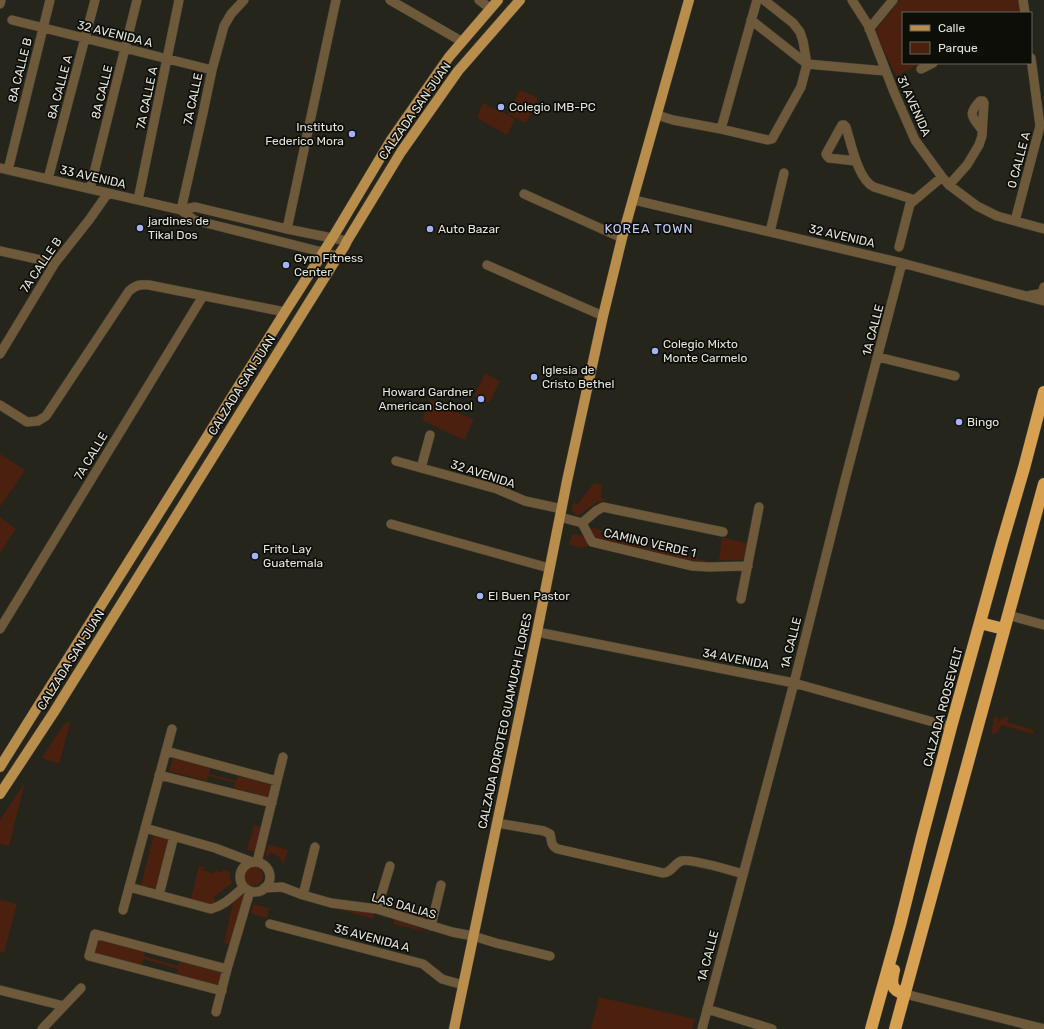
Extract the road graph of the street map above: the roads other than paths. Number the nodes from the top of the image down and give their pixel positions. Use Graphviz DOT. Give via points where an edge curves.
graph roads {
  1 [pos="1,0"];
  2 [pos="50,0"];
  3 [pos="95,0"];
  4 [pos="138,0"];
  5 [pos="179,0"];
  6 [pos="244,0"];
  7 [pos="336,0"];
  8 [pos="390,0"];
  9 [pos="479,0"];
  10 [pos="520,0"];
  11 [pos="690,0"];
  12 [pos="757,0"];
  13 [pos="764,0"];
  14 [pos="852,0"];
  15 [pos="893,0"];
  16 [pos="1023,0"];
  17 [pos="495,2"];
  18 [pos="0,4"];
  19 [pos="1025,12"];
  20 [pos="12,20"];
  21 [pos="751,20"];
  22 [pos="43,28"];
  23 [pos="869,29"];
  24 [pos="85,38"];
  25 [pos="461,41"];
  26 [pos="125,48"];
  27 [pos="167,59"];
  28 [pos="807,64"];
  29 [pos="931,64"];
  30 [pos="1032,64"];
  31 [pos="921,69"];
  32 [pos="212,70"];
  33 [pos="885,71"];
  34 [pos="983,101"];
  35 [pos="657,115"];
  36 [pos="721,129"];
  37 [pos="856,161"];
  38 [pos="4,169"];
  39 [pos="784,173"];
  40 [pos="942,177"];
  41 [pos="48,179"];
  42 [pos="949,185"];
  43 [pos="90,189"];
  44 [pos="108,193"];
  45 [pos="524,194"];
  46 [pos="138,200"];
  47 [pos="634,200"];
  48 [pos="915,200"];
  49 [pos="180,210"];
  50 [pos="1015,221"];
  51 [pos="287,229"];
  52 [pos="1044,229"];
  53 [pos="770,232"];
  54 [pos="333,238"];
  55 [pos="622,238"];
  56 [pos="347,241"];
  57 [pos="899,248"];
  58 [pos="0,251"];
  59 [pos="323,252"];
  60 [pos="338,256"];
  61 [pos="55,263"];
  62 [pos="902,263"];
  63 [pos="487,265"];
  64 [pos="1044,287"];
  65 [pos="203,296"];
  66 [pos="1026,296"];
  67 [pos="1044,301"];
  68 [pos="285,312"];
  69 [pos="603,316"];
  70 [pos="0,354"];
  71 [pos="878,357"];
  72 [pos="955,376"];
  73 [pos="1044,392"];
  74 [pos="0,405"];
  75 [pos="430,435"];
  76 [pos="396,461"];
  77 [pos="421,468"];
  78 [pos="1044,484"];
  79 [pos="759,506"];
  80 [pos="561,513"];
  81 [pos="582,523"];
  82 [pos="391,524"];
  83 [pos="723,532"];
  84 [pos="748,566"];
  85 [pos="549,568"];
  86 [pos="741,599"];
  87 [pos="1008,615"];
  88 [pos="980,623"];
  89 [pos="1044,625"];
  90 [pos="0,629"];
  91 [pos="1004,629"];
  92 [pos="537,632"];
  93 [pos="794,683"];
  94 [pos="952,727"];
  95 [pos="172,729"];
  96 [pos="166,751"];
  97 [pos="282,757"];
  98 [pos="0,768"];
  99 [pos="159,775"];
  100 [pos="277,781"];
  101 [pos="0,794"];
  102 [pos="272,803"];
  103 [pos="497,823"];
  104 [pos="145,828"];
  105 [pos="174,836"];
  106 [pos="315,846"];
  107 [pos="254,862"];
  108 [pos="390,866"];
  109 [pos="269,871"];
  110 [pos="743,874"];
  111 [pos="441,885"];
  112 [pos="129,887"];
  113 [pos="282,887"];
  114 [pos="264,888"];
  115 [pos="247,889"];
  116 [pos="159,895"];
  117 [pos="302,895"];
  118 [pos="377,909"];
  119 [pos="123,910"];
  120 [pos="270,924"];
  121 [pos="431,926"];
  122 [pos="473,936"];
  123 [pos="894,945"];
  124 [pos="550,956"];
  125 [pos="227,969"];
  126 [pos="464,985"];
  127 [pos="81,988"];
  128 [pos="0,990"];
  129 [pos="222,991"];
  130 [pos="905,994"];
  131 [pos="707,1008"];
  132 [pos="62,1009"];
  133 [pos="216,1012"];
  134 [pos="42,1029"];
  135 [pos="454,1029"];
  136 [pos="702,1029"];
  137 [pos="772,1029"];
  138 [pos="871,1029"];
  139 [pos="896,1029"];
  140 [pos="1044,1029"];
  1 -- 18 [label="street"];
  2 -- 22 [label="street, 8A CALLE B"];
  3 -- 24 [label="street, 8A CALLE A"];
  4 -- 26 [label="street, 8A CALLE"];
  5 -- 27 [label="street, 7A CALLE A"];
  6 -- 32 [label="street, 7A CALLE" via="224,26"];
  7 -- 51 [label="street"];
  8 -- 25 [label="street"];
  9 -- 17 [label="street"];
  10 -- 56 [label="main road, CALZADA SAN JUAN" via="458,71 401,152"];
  11 -- 35 [label="main road, CALZADA DOROTEO GUAMUCH FLORES"];
  12 -- 21 [label="street"];
  13 -- 28 [label="street" via="793,23 800,32"];
  14 -- 23 [label="street, 31 AVENIDA"];
  15 -- 23 [label="street"];
  16 -- 19 [label="street"];
  17 -- 25 [label="main road, CALZADA SAN JUAN"];
  20 -- 22 [label="street, 32 AVENIDA A"];
  21 -- 28 [label="street"];
  21 -- 36 [label="street"];
  22 -- 24 [label="street, 32 AVENIDA A"];
  22 -- 38 [label="street, 8A CALLE B"];
  23 -- 33 [label="street, 31 AVENIDA"];
  24 -- 26 [label="street, 32 AVENIDA A"];
  24 -- 41 [label="street, 8A CALLE A"];
  25 -- 54 [label="main road, CALZADA SAN JUAN" via="391,140"];
  26 -- 27 [label="street, 32 AVENIDA A"];
  26 -- 43 [label="street, 8A CALLE"];
  27 -- 32 [label="street, 32 AVENIDA A"];
  27 -- 46 [label="street, 7A CALLE A"];
  28 -- 33 [label="street"];
  28 -- 36 [label="street" via="802,87 772,139"];
  29 -- 31 [label="street"];
  30 -- 50 [label="street, 0 CALLE A" via="1040,126"];
  32 -- 49 [label="street, 7A CALLE"];
  33 -- 40 [label="street, 31 AVENIDA" via="915,140"];
  34 -- 42 [label="street" via="980,101 972,112 982,130 977,150 968,165"];
  35 -- 36 [label="street"];
  35 -- 47 [label="main road, CALZADA DOROTEO GUAMUCH FLORES"];
  37 -- 48 [label="street" via="870,185"];
  38 -- 41 [label="street, 33 AVENIDA"];
  39 -- 53 [label="street"];
  40 -- 42 [label="street, 31 AVENIDA"];
  40 -- 48 [label="street"];
  41 -- 43 [label="street, 33 AVENIDA"];
  42 -- 50 [label="street, 31 AVENIDA" via="977,206"];
  43 -- 44 [label="street, 33 AVENIDA"];
  44 -- 46 [label="street, 33 AVENIDA"];
  44 -- 61 [label="street, 7A CALLE B"];
  45 -- 55 [label="street"];
  46 -- 49 [label="street, 33 AVENIDA"];
  47 -- 53 [label="street, 32 AVENIDA"];
  47 -- 55 [label="main road, CALZADA DOROTEO GUAMUCH FLORES"];
  48 -- 57 [label="street" via="910,204"];
  49 -- 51 [label="street, 33 AVENIDA" via="195,207"];
  49 -- 59 [label="street, 33 AVENIDA" via="194,220"];
  50 -- 52 [label="street, 31 AVENIDA"];
  51 -- 54 [label="street, 33 AVENIDA"];
  53 -- 62 [label="street, 32 AVENIDA"];
  54 -- 56 [label="street, 33 AVENIDA"];
  54 -- 59 [label="main road, CALZADA SAN JUAN"];
  55 -- 69 [label="main road, CALZADA DOROTEO GUAMUCH FLORES"];
  56 -- 60 [label="main road, CALZADA SAN JUAN"];
  58 -- 61 [label="street"];
  59 -- 60 [label="street, 33 AVENIDA"];
  59 -- 68 [label="main road, CALZADA SAN JUAN"];
  60 -- 101 [label="main road, CALZADA SAN JUAN" via="71,686"];
  61 -- 70 [label="street, 7A CALLE B"];
  62 -- 66 [label="street, 32 AVENIDA"];
  62 -- 71 [label="street, 1A CALLE"];
  63 -- 69 [label="street"];
  64 -- 66 [label="street" via="1042,293"];
  65 -- 68 [label="street"];
  65 -- 74 [label="street" via="149,285 135,286 129,291 46,416 38,421 27,422"];
  65 -- 90 [label="street, 7A CALLE"];
  66 -- 67 [label="street, 32 AVENIDA"];
  68 -- 98 [label="main road, CALZADA SAN JUAN"];
  69 -- 80 [label="main road, CALZADA DOROTEO GUAMUCH FLORES"];
  71 -- 72 [label="street"];
  71 -- 93 [label="street, 1A CALLE"];
  73 -- 88 [label="highway, CALZADA ROOSEVELT"];
  75 -- 77 [label="street"];
  76 -- 77 [label="street, 32 AVENIDA"];
  77 -- 80 [label="street, 32 AVENIDA" via="497,489"];
  78 -- 87 [label="highway"];
  79 -- 84 [label="street"];
  80 -- 81 [label="street, 32 AVENIDA"];
  80 -- 85 [label="main road, CALZADA DOROTEO GUAMUCH FLORES"];
  81 -- 83 [label="street" via="603,508"];
  81 -- 84 [label="street, CAMINO VERDE 1" via="592,542 692,566"];
  82 -- 85 [label="street"];
  84 -- 86 [label="street"];
  85 -- 92 [label="main road, CALZADA DOROTEO GUAMUCH FLORES"];
  87 -- 89 [label="street"];
  87 -- 91 [label="highway"];
  88 -- 91 [label="highway"];
  88 -- 94 [label="highway, CALZADA ROOSEVELT"];
  91 -- 130 [label="highway"];
  92 -- 93 [label="street, 34 AVENIDA"];
  92 -- 103 [label="main road, CALZADA DOROTEO GUAMUCH FLORES"];
  93 -- 94 [label="street, 34 AVENIDA"];
  93 -- 110 [label="street, 1A CALLE"];
  94 -- 123 [label="highway, CALZADA ROOSEVELT"];
  95 -- 96 [label="street"];
  96 -- 99 [label="street"];
  96 -- 100 [label="street"];
  97 -- 100 [label="street"];
  99 -- 102 [label="street"];
  99 -- 104 [label="street"];
  100 -- 102 [label="street"];
  102 -- 107 [label="street"];
  103 -- 110 [label="street" via="544,831 550,834 554,848 663,873 687,860"];
  103 -- 122 [label="main road, CALZADA DOROTEO GUAMUCH FLORES"];
  104 -- 105 [label="street"];
  104 -- 112 [label="street"];
  105 -- 107 [label="street"];
  105 -- 116 [label="street"];
  106 -- 117 [label="street"];
  107 -- 109 [label="street" via="262,863"];
  107 -- 115 [label="street" via="244,866 242,870 240,879"];
  108 -- 118 [label="street"];
  109 -- 113 [label="street, LAS DALIAS"];
  109 -- 114 [label="street" via="269,880"];
  110 -- 131 [label="street, 1A CALLE"];
  111 -- 121 [label="street"];
  112 -- 116 [label="street"];
  112 -- 119 [label="street"];
  113 -- 114 [label="street, LAS DALIAS"];
  113 -- 117 [label="street, LAS DALIAS"];
  114 -- 115 [label="street" via="258,891"];
  115 -- 116 [label="street" via="219,907 211,909"];
  115 -- 125 [label="street"];
  117 -- 118 [label="street, LAS DALIAS" via="331,903"];
  118 -- 121 [label="street, LAS DALIAS"];
  120 -- 126 [label="street, 35 AVENIDA A" via="423,964 442,979"];
  121 -- 122 [label="street, LAS DALIAS"];
  122 -- 124 [label="street, LAS DALIAS"];
  122 -- 126 [label="main road, CALZADA DOROTEO GUAMUCH FLORES"];
  123 -- 130 [label="highway" via="897,961 892,984 896,991"];
  123 -- 138 [label="highway, CALZADA ROOSEVELT"];
  125 -- 129 [label="street"];
  125 -- 129 [label="street" via="95,934 89,956"];
  126 -- 135 [label="main road, CALZADA DOROTEO GUAMUCH FLORES"];
  127 -- 132 [label="street"];
  128 -- 132 [label="street"];
  129 -- 133 [label="street"];
  130 -- 139 [label="highway"];
  130 -- 140 [label="street"];
  131 -- 136 [label="street, 1A CALLE"];
  131 -- 137 [label="street"];
  132 -- 134 [label="street"];
}
